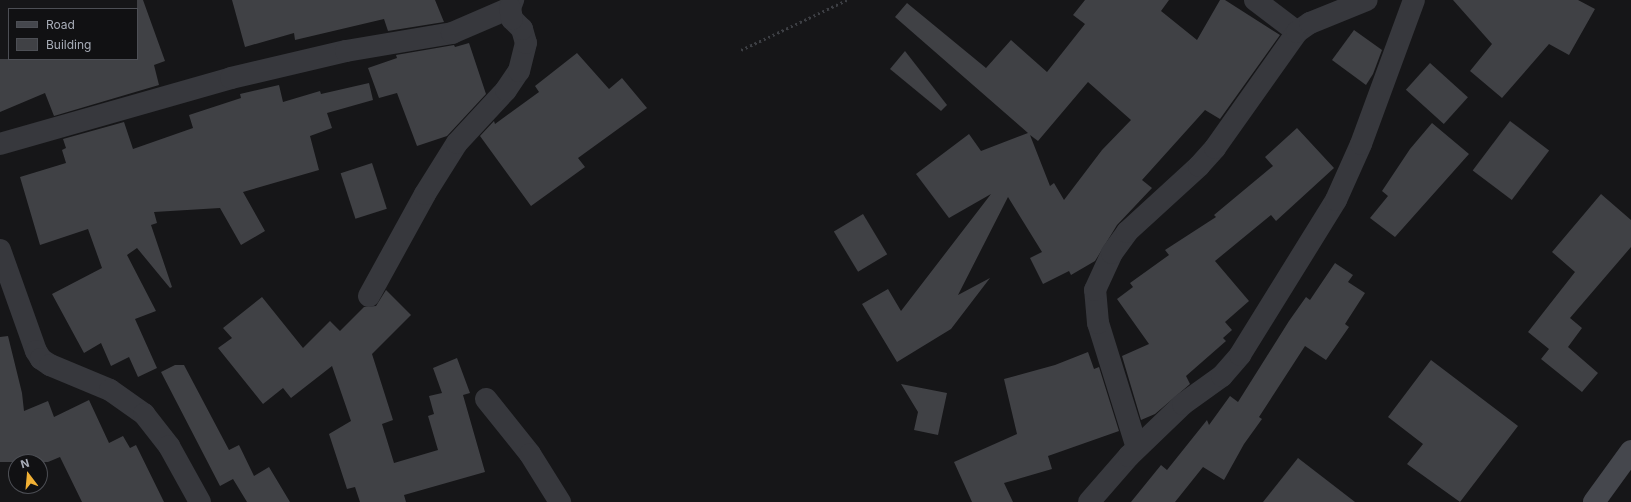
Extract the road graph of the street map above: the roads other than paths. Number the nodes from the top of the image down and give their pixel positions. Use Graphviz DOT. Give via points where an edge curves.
graph roads {
  1 [pos="1255,0"];
  2 [pos="1368,0"];
  3 [pos="1414,0"];
  4 [pos="512,4"];
  5 [pos="1297,32"];
  6 [pos="0,144"];
  7 [pos="0,250"];
  8 [pos="370,296"];
  9 [pos="486,399"];
  10 [pos="1137,448"];
  11 [pos="1631,451"];
  12 [pos="200,502"];
  13 [pos="560,502"];
  14 [pos="1089,502"];
  15 [pos="1594,502"];
  1 -- 5 [label="street"];
  2 -- 5 [label="street" via="1310,23"];
  3 -- 10 [label="street" via="1361,144 1336,200 1304,253 1232,367 1183,404"];
  4 -- 6 [label="street" via="452,33 346,50 231,78"];
  4 -- 8 [label="street" via="512,19 522,29 526,43 519,71 506,90 457,143 425,194"];
  5 -- 10 [label="street" via="1215,148 1127,232 1099,278 1095,295 1098,323"];
  7 -- 12 [label="street" via="41,359 110,390 144,414 169,446"];
  9 -- 13 [label="street" via="530,454"];
  10 -- 14 [label="street"];
  11 -- 15 [label="street"];
}
